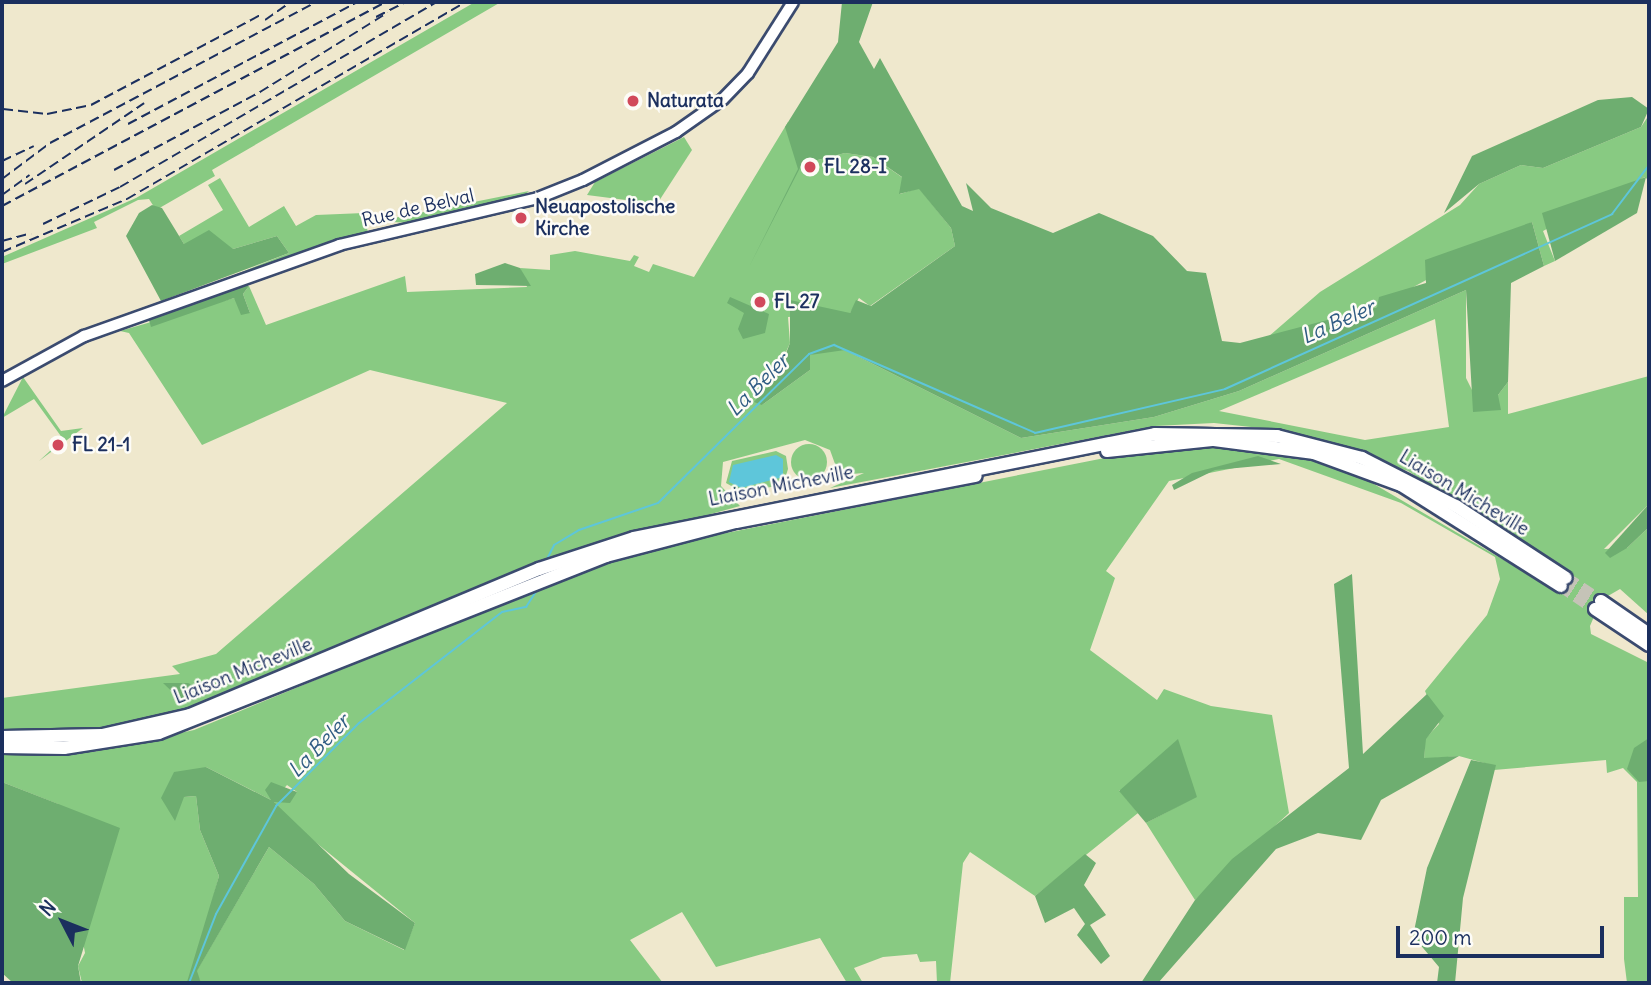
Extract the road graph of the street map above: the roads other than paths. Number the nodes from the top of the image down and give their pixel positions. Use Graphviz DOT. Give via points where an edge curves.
graph roads {
  1 [pos="793,2"];
  2 [pos="2,381"];
  3 [pos="1563,582"];
  4 [pos="1649,634"];
  5 [pos="1649,645"];
  6 [pos="4,742"];
  1 -- 2 [label="main road, Rue de Belval" via="748,73 723,99 685,127 583,180 538,198 328,249 84,336"];
  3 -- 6 [label="highway, Liaison Micheville" via="1456,506 1362,458 1277,436 1213,432 1124,439 740,513 541,574 193,723 102,744"];
  4 -- 5 [label="highway" via="1598,605"];
}
